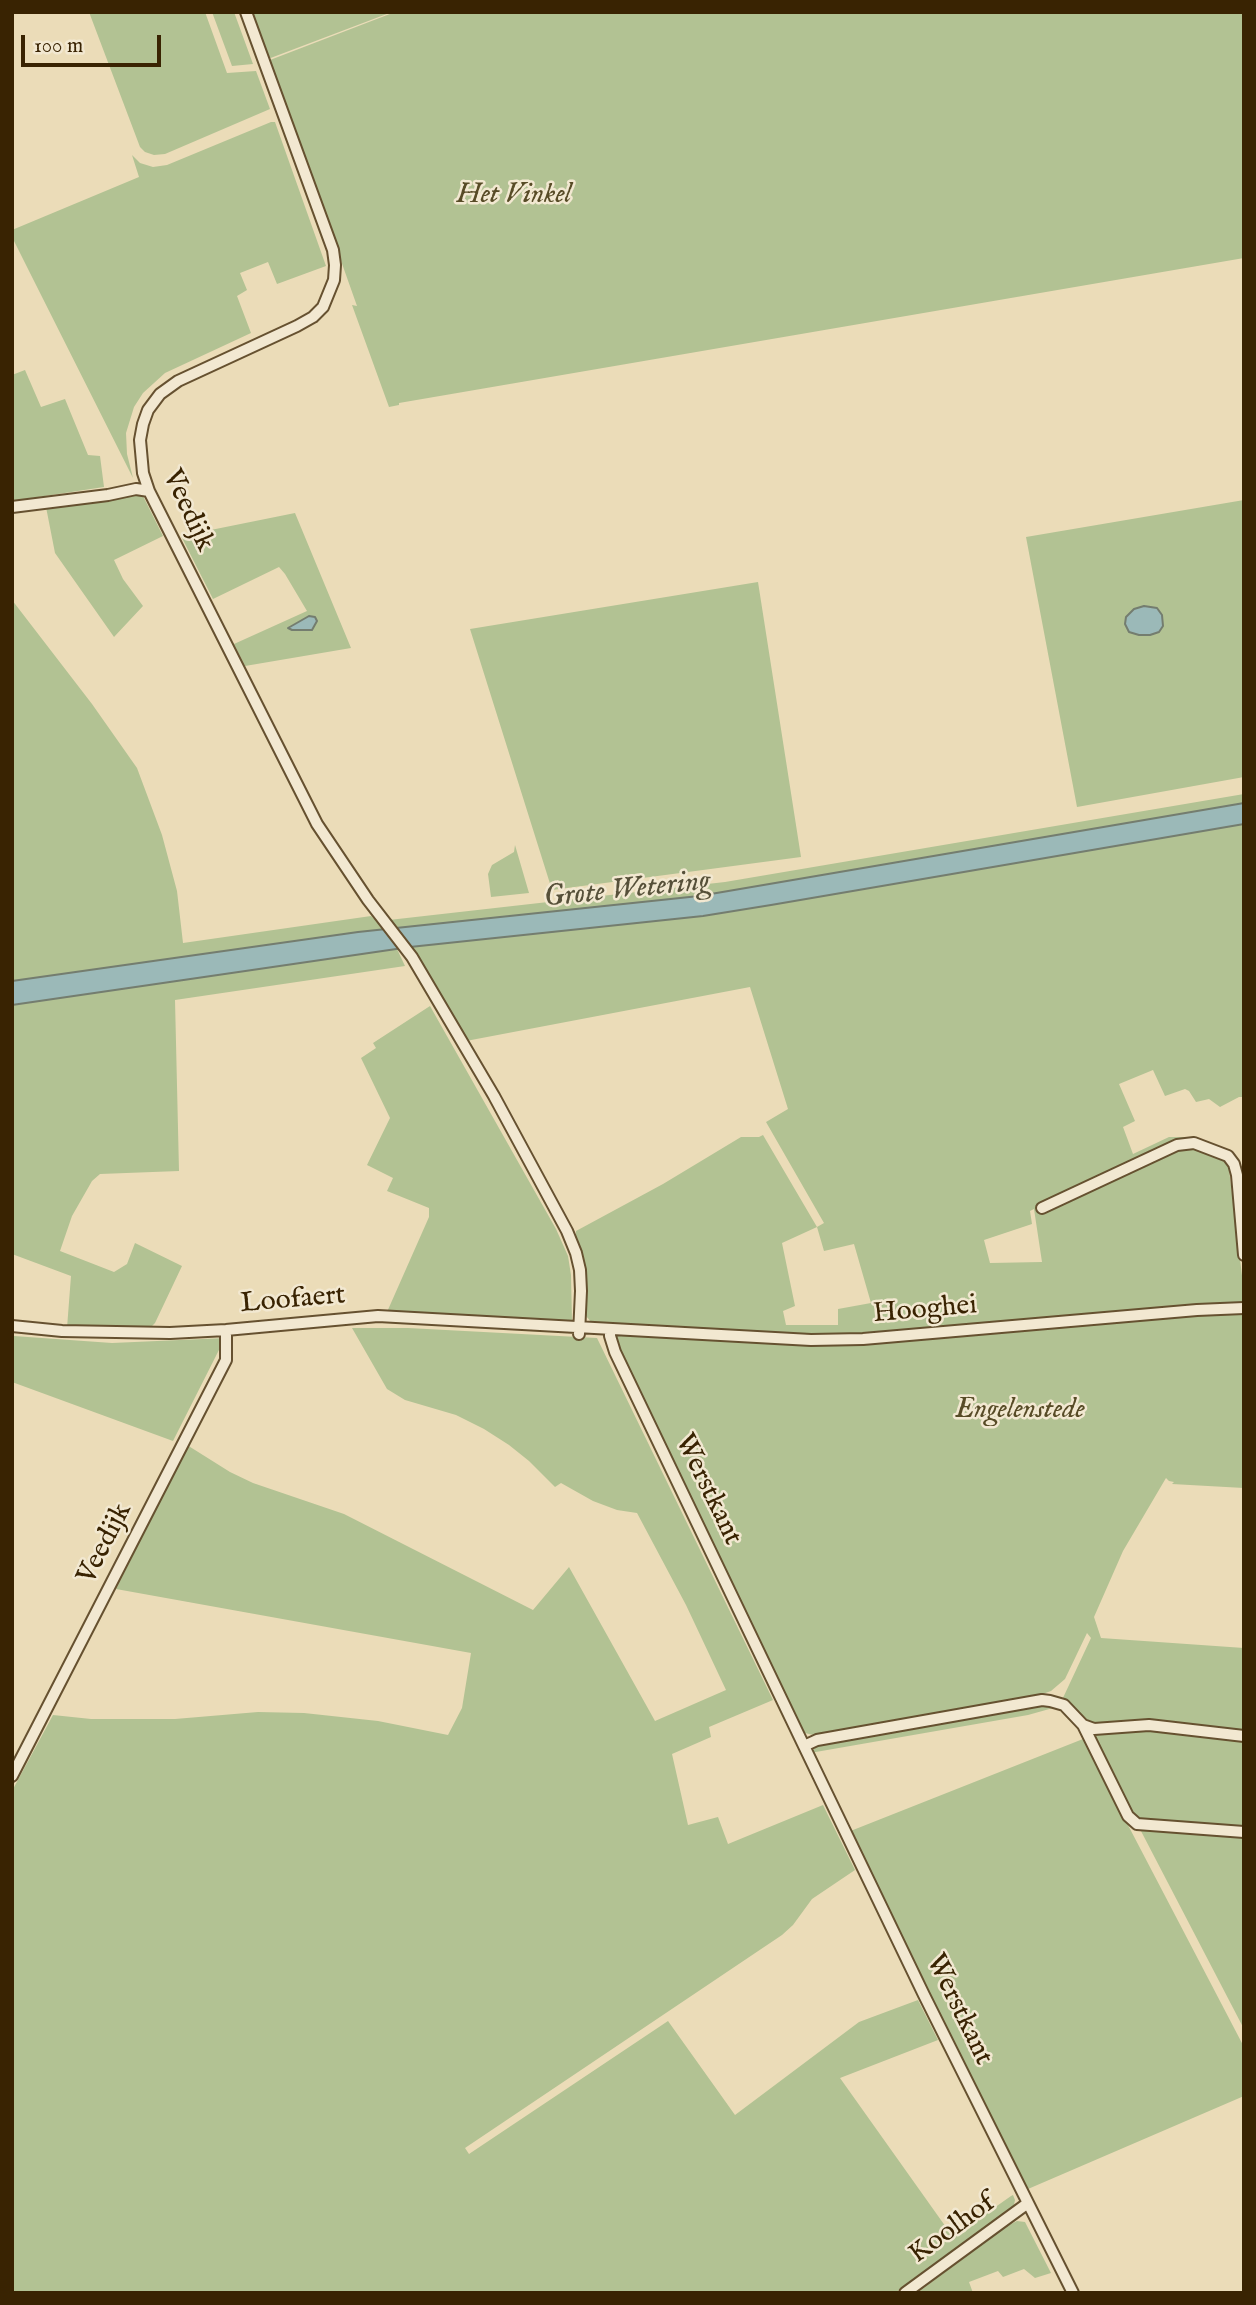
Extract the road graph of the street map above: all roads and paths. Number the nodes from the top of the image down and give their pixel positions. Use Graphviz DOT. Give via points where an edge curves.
graph roads {
  1 [pos="246,12"];
  2 [pos="145,477"];
  3 [pos="136,489"];
  4 [pos="149,491"];
  5 [pos="12,507"];
  6 [pos="1042,1208"];
  7 [pos="1244,1255"];
  8 [pos="1244,1308"];
  9 [pos="12,1326"];
  10 [pos="610,1329"];
  11 [pos="226,1330"];
  12 [pos="579,1330"];
  13 [pos="1083,1725"];
  14 [pos="1244,1736"];
  15 [pos="804,1746"];
  16 [pos="12,1776"];
  17 [pos="1244,1832"];
  18 [pos="1028,2203"];
  19 [pos="905,2293"];
  20 [pos="1073,2293"];
  1 -- 2 [label="street, Veedijk" via="333,250 334,280 323,307 313,317 178,381 160,394 143,424 140,456"];
  2 -- 3 [label="street"];
  2 -- 4 [label="street, Veedijk"];
  3 -- 4 [label="street"];
  3 -- 5 [label="street"];
  4 -- 12 [label="street, Veedijk" via="317,824 412,957 567,1231 580,1270"];
  6 -- 7 [label="street" via="1177,1145 1194,1143 1228,1156 1234,1164"];
  8 -- 10 [label="street, Hooghei" via="863,1339"];
  9 -- 11 [label="street, Loofaert" via="135,1334"];
  10 -- 12 [label="street, Loofaert"];
  10 -- 15 [label="street, Werstkant" via="615,1352"];
  11 -- 12 [label="street, Loofaert" via="378,1316"];
  11 -- 16 [label="street, Veedijk" via="226,1360"];
  13 -- 14 [label="street" via="1094,1729 1149,1725"];
  13 -- 15 [label="street" via="1064,1705 1042,1700"];
  13 -- 17 [label="street" via="1128,1816 1137,1824"];
  15 -- 18 [label="street, Werstkant"];
  18 -- 19 [label="street, Koolhof"];
  18 -- 20 [label="street, Werstkant"];
}
